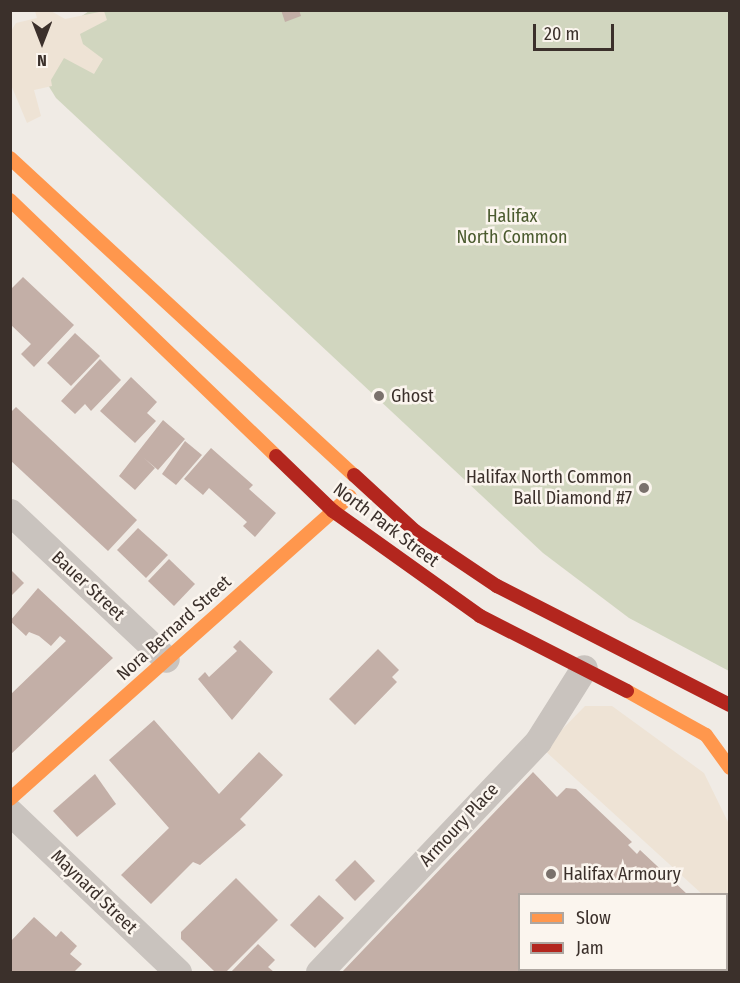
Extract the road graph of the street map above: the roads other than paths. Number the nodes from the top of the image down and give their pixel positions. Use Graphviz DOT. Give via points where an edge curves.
graph roads {
  1 [pos="10,158"];
  2 [pos="10,200"];
  3 [pos="362,485"];
  4 [pos="333,511"];
  5 [pos="10,512"];
  6 [pos="166,659"];
  7 [pos="585,668"];
  8 [pos="729,705"];
  9 [pos="729,768"];
  10 [pos="10,799"];
  11 [pos="10,812"];
  12 [pos="178,972"];
  13 [pos="319,972"];
  1 -- 3 [label="main road, North Park Street"];
  2 -- 4 [label="main road, North Park Street"];
  3 -- 4 [label="main road, Nora Bernard Street"];
  3 -- 8 [label="main road, North Park Street" via="415,531 497,586"];
  4 -- 6 [label="main road, Nora Bernard Street"];
  4 -- 7 [label="main road, North Park Street" via="480,616"];
  5 -- 6 [label="street, Bauer Street"];
  6 -- 10 [label="main road, Nora Bernard Street"];
  7 -- 9 [label="main road, North Park Street" via="706,735"];
  7 -- 13 [label="street, Armoury Place" via="538,741"];
  11 -- 12 [label="street, Maynard Street"];
}
